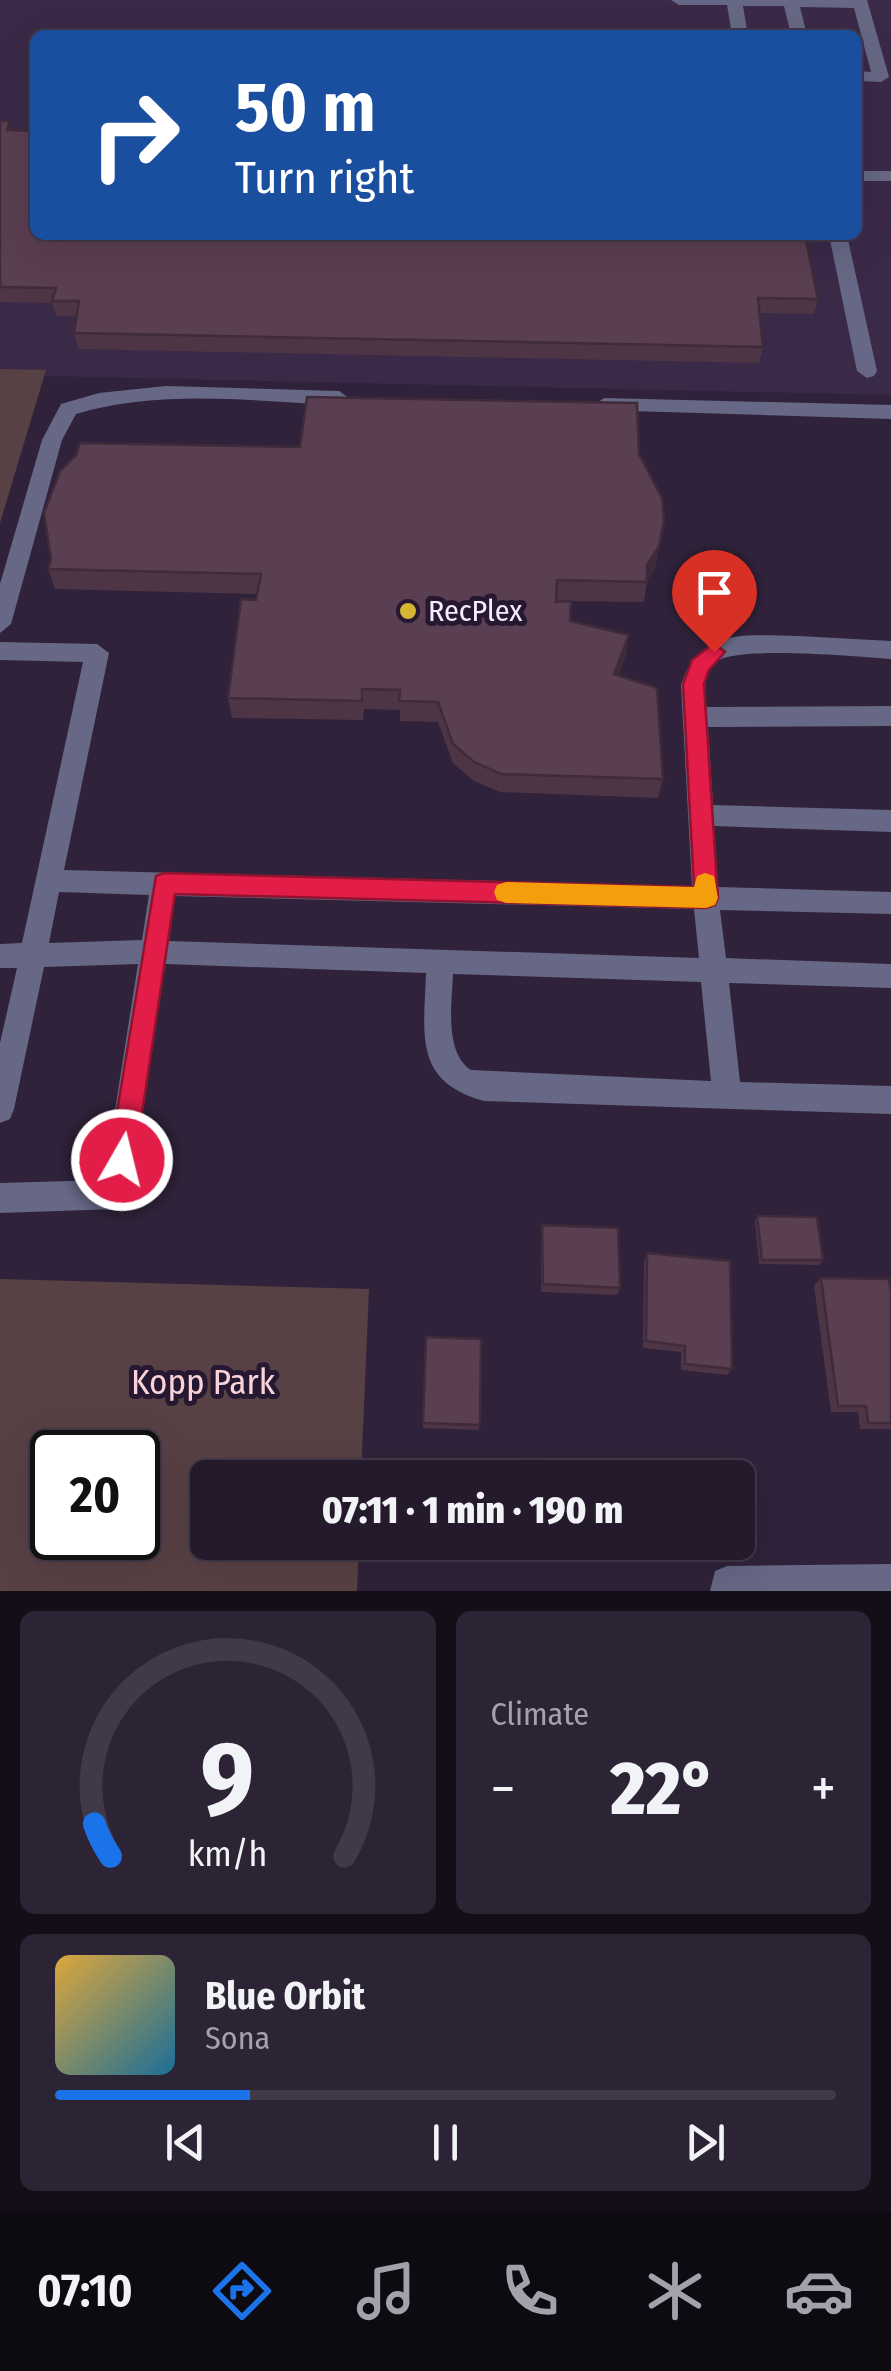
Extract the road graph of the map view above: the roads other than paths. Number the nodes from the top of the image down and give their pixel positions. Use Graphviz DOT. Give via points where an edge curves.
graph roads {
  1 [pos="679,0"];
  2 [pos="734,1"];
  3 [pos="791,2"];
  4 [pos="739,30"];
  5 [pos="799,30"];
  6 [pos="862,76"];
  7 [pos="862,176"];
  8 [pos="891,176"];
  9 [pos="839,240"];
  10 [pos="867,371"];
  11 [pos="355,398"];
  12 [pos="574,404"];
  13 [pos="891,412"];
  14 [pos="0,624"];
  15 [pos="891,650"];
  16 [pos="0,651"];
  17 [pos="696,716"];
  18 [pos="891,716"];
  19 [pos="702,815"];
  20 [pos="891,821"];
  21 [pos="52,880"];
  22 [pos="164,884"];
  23 [pos="706,898"];
  24 [pos="891,903"];
  25 [pos="153,952"];
  26 [pos="0,956"];
  27 [pos="34,956"];
  28 [pos="440,962"];
  29 [pos="714,973"];
  30 [pos="891,976"];
  31 [pos="728,1094"];
  32 [pos="891,1100"];
  33 [pos="0,1108"];
  34 [pos="0,1198"];
  35 [pos="891,1582"];
  36 [pos="728,1591"];
  1 -- 2 [label="street"];
  2 -- 3 [label="street"];
  2 -- 4 [label="street"];
  3 -- 5 [label="street"];
  3 -- 6 [label="street" via="861,3 881,77"];
  7 -- 8 [label="street"];
  9 -- 10 [label="street"];
  11 -- 14 [label="street" via="137,393 102,396 68,410 52,440"];
  12 -- 13 [label="street"];
  15 -- 17 [label="street" via="745,646 714,652 694,684"];
  16 -- 21 [label="street" via="97,652"];
  17 -- 18 [label="street"];
  17 -- 19 [label="street"];
  19 -- 20 [label="street"];
  19 -- 23 [label="street"];
  21 -- 22 [label="street"];
  21 -- 27 [label="street"];
  22 -- 23 [label="street"];
  22 -- 25 [label="street"];
  23 -- 24 [label="street"];
  23 -- 29 [label="street"];
  25 -- 27 [label="street"];
  25 -- 28 [label="street"];
  25 -- 34 [label="street" via="117,1194"];
  26 -- 27 [label="street"];
  27 -- 33 [label="street"];
  28 -- 29 [label="street"];
  28 -- 31 [label="street" via="440,1032 446,1066 460,1080"];
  29 -- 30 [label="street"];
  29 -- 31 [label="street"];
  31 -- 32 [label="street"];
  35 -- 36 [label="street" via="727,1583"];
}
